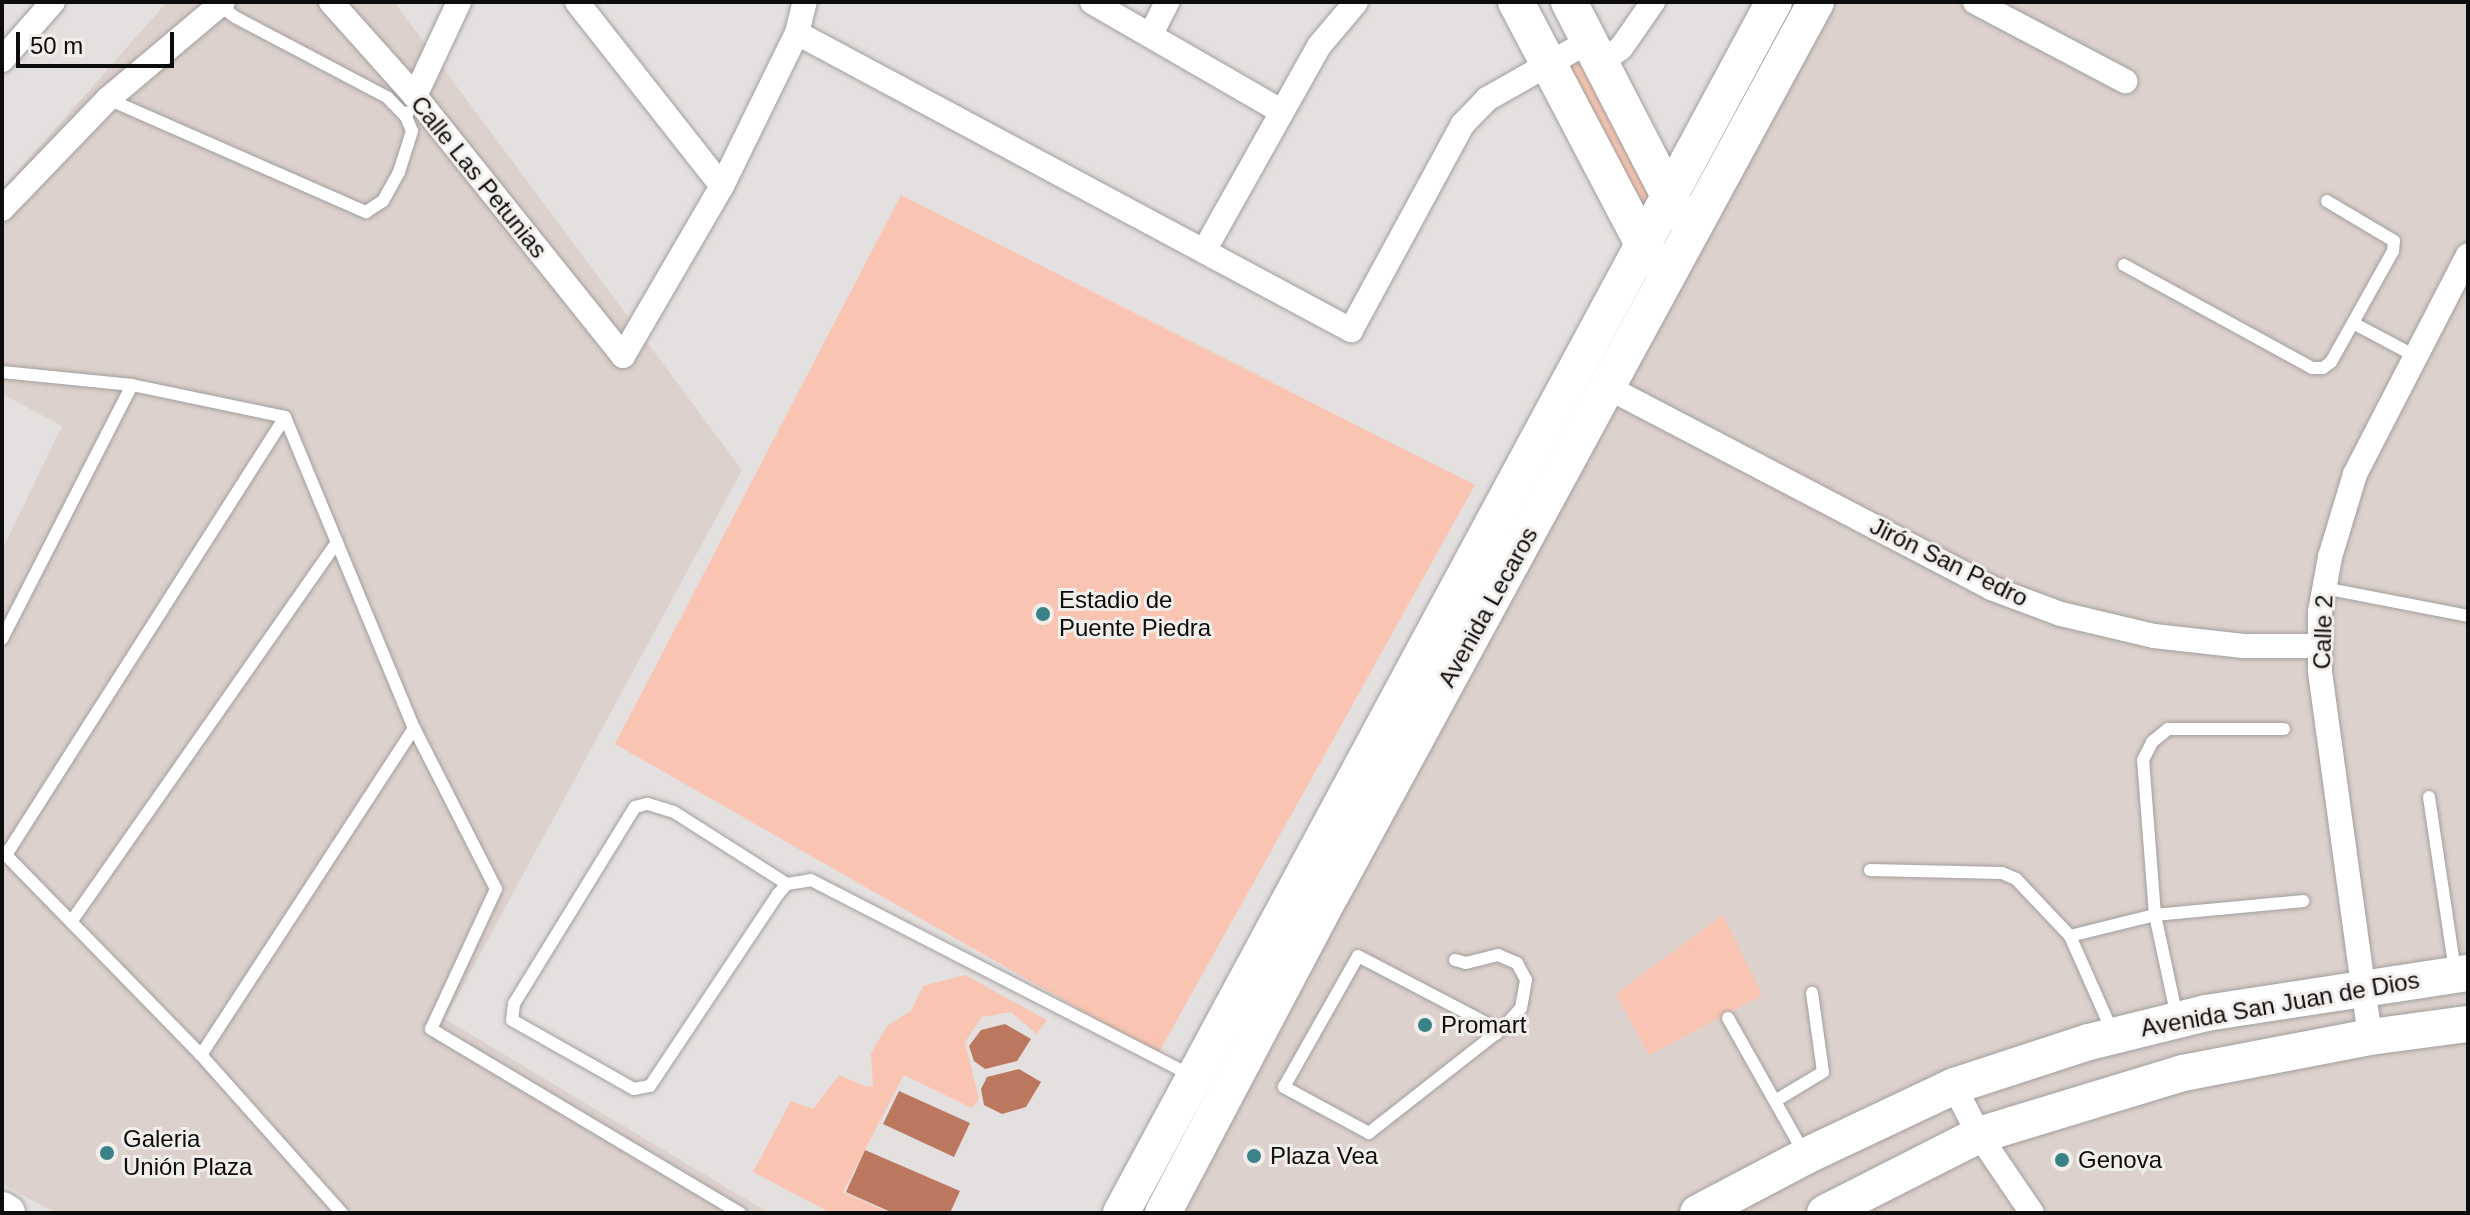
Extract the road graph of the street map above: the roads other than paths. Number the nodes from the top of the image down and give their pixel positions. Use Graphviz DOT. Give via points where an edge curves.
graph roads {
  1 [pos="53,2"];
  2 [pos="331,2"];
  3 [pos="459,2"];
  4 [pos="577,2"];
  5 [pos="805,2"];
  6 [pos="1092,2"];
  7 [pos="1167,2"];
  8 [pos="1356,2"];
  9 [pos="1516,2"];
  10 [pos="1569,2"];
  11 [pos="1653,2"];
  12 [pos="1774,2"];
  13 [pos="1816,2"];
  14 [pos="1975,2"];
  15 [pos="221,4"];
  16 [pos="797,33"];
  17 [pos="1151,34"];
  18 [pos="1595,52"];
  19 [pos="2,60"];
  20 [pos="1549,64"];
  21 [pos="2125,81"];
  22 [pos="108,99"];
  23 [pos="410,107"];
  24 [pos="1281,111"];
  25 [pos="722,186"];
  26 [pos="1668,196"];
  27 [pos="2327,201"];
  28 [pos="2,209"];
  29 [pos="1690,235"];
  30 [pos="1643,246"];
  31 [pos="1204,251"];
  32 [pos="2468,255"];
  33 [pos="2124,265"];
  34 [pos="1665,281"];
  35 [pos="2353,323"];
  36 [pos="2415,356"];
  37 [pos="2,372"];
  38 [pos="132,385"];
  39 [pos="1607,387"];
  40 [pos="285,417"];
  41 [pos="337,542"];
  42 [pos="2324,588"];
  43 [pos="2468,616"];
  44 [pos="2,639"];
  45 [pos="2318,646"];
  46 [pos="414,728"];
  47 [pos="2284,729"];
  48 [pos="2429,797"];
  49 [pos="4,853"];
  50 [pos="1870,870"];
  51 [pos="787,884"];
  52 [pos="2303,901"];
  53 [pos="2155,915"];
  54 [pos="71,922"];
  55 [pos="2070,936"];
  56 [pos="1455,960"];
  57 [pos="2450,975"];
  58 [pos="2362,986"];
  59 [pos="1812,993"];
  60 [pos="1728,1018"];
  61 [pos="2177,1020"];
  62 [pos="2468,1024"];
  63 [pos="2433,1028"];
  64 [pos="1500,1031"];
  65 [pos="2114,1036"];
  66 [pos="2370,1037"];
  67 [pos="201,1055"];
  68 [pos="1193,1077"];
  69 [pos="1954,1086"];
  70 [pos="1775,1101"];
  71 [pos="1979,1135"];
  72 [pos="1806,1156"];
  73 [pos="342,1213"];
  74 [pos="740,1213"];
  75 [pos="1121,1213"];
  76 [pos="1163,1213"];
  77 [pos="1698,1213"];
  78 [pos="1825,1213"];
  79 [pos="2032,1213"];
  1 -- 19 [label="street"];
  2 -- 23 [label="street, Calle Las Petunias"];
  3 -- 23 [label="street"];
  4 -- 25 [label="street"];
  5 -- 16 [label="street"];
  6 -- 17 [label="street"];
  7 -- 17 [label="street"];
  8 -- 24 [label="street" via="1319,46"];
  9 -- 20 [label="main road"];
  10 -- 18 [label="main road"];
  11 -- 18 [label="street" via="1621,48"];
  12 -- 26 [label="main road, Avenida Lecaros"];
  13 -- 29 [label="main road, Avenida Lecaros"];
  14 -- 21 [label="street"];
  15 -- 22 [label="street"];
  15 -- 23 [label="lane" via="235,17"];
  16 -- 25 [label="street"];
  16 -- 31 [label="street"];
  17 -- 24 [label="street"];
  18 -- 20 [label="street"];
  18 -- 26 [label="main road"];
  20 -- 30 [label="main road"];
  20 -- 31 [label="street" via="1487,99 1463,124 1351,330"];
  22 -- 23 [label="lane" via="366,212 383,201 399,172 412,131"];
  22 -- 28 [label="street"];
  23 -- 25 [label="street, Calle Las Petunias" via="623,356"];
  24 -- 31 [label="street"];
  26 -- 29 [label="main road"];
  26 -- 30 [label="main road, Avenida Lecaros"];
  27 -- 35 [label="lane" via="2394,241"];
  29 -- 34 [label="main road, Avenida Lecaros"];
  30 -- 34 [label="main road"];
  30 -- 68 [label="main road, Avenida Lecaros"];
  32 -- 36 [label="street, Calle 2"];
  33 -- 35 [label="lane" via="2312,368 2331,362"];
  34 -- 39 [label="main road, Avenida Lecaros"];
  35 -- 36 [label="lane"];
  36 -- 42 [label="street, Calle 2" via="2355,474"];
  37 -- 38 [label="lane"];
  38 -- 40 [label="lane"];
  38 -- 44 [label="lane"];
  39 -- 45 [label="street, Jirón San Pedro" via="1991,588 2061,614 2154,636 2243,646"];
  39 -- 76 [label="main road, Avenida Lecaros"];
  40 -- 41 [label="lane"];
  40 -- 49 [label="lane"];
  41 -- 46 [label="lane"];
  41 -- 54 [label="lane"];
  42 -- 43 [label="lane"];
  42 -- 45 [label="street, Calle 2"];
  45 -- 58 [label="street, Calle 2"];
  46 -- 67 [label="lane"];
  46 -- 74 [label="lane" via="496,889 431,1029"];
  47 -- 53 [label="lane" via="2168,729 2152,742 2143,760"];
  48 -- 57 [label="lane"];
  49 -- 54 [label="lane"];
  50 -- 55 [label="lane" via="2002,873 2016,879"];
  51 -- 51 [label="lane" via="674,812 647,804 635,807 514,1004 512,1020 634,1089 650,1086"];
  51 -- 68 [label="lane" via="811,880"];
  52 -- 53 [label="lane"];
  53 -- 55 [label="lane"];
  53 -- 61 [label="lane"];
  54 -- 67 [label="lane"];
  55 -- 65 [label="lane"];
  56 -- 64 [label="lane" via="1466,963 1498,955 1517,963 1527,990 1517,1014"];
  57 -- 58 [label="main road, Avenida San Juan de Dios"];
  57 -- 63 [label="main road"];
  58 -- 61 [label="main road, Avenida San Juan de Dios"];
  58 -- 66 [label="street, Calle 2"];
  59 -- 70 [label="lane" via="1823,1072"];
  60 -- 70 [label="lane"];
  61 -- 65 [label="main road, Avenida San Juan de Dios"];
  62 -- 63 [label="main road, Avenida San Juan de Dios"];
  63 -- 66 [label="main road, Avenida San Juan de Dios"];
  64 -- 64 [label="lane" via="1369,1133 1284,1087 1358,956"];
  65 -- 69 [label="main road, Avenida San Juan de Dios"];
  66 -- 71 [label="main road, Avenida San Juan de Dios" via="2183,1073"];
  67 -- 73 [label="lane"];
  68 -- 75 [label="main road, Avenida Lecaros"];
  69 -- 71 [label="street"];
  69 -- 72 [label="main road, Avenida San Juan de Dios"];
  70 -- 72 [label="lane"];
  71 -- 78 [label="main road, Avenida San Juan de Dios"];
  71 -- 79 [label="street"];
  72 -- 77 [label="main road, Avenida San Juan de Dios"];
}
